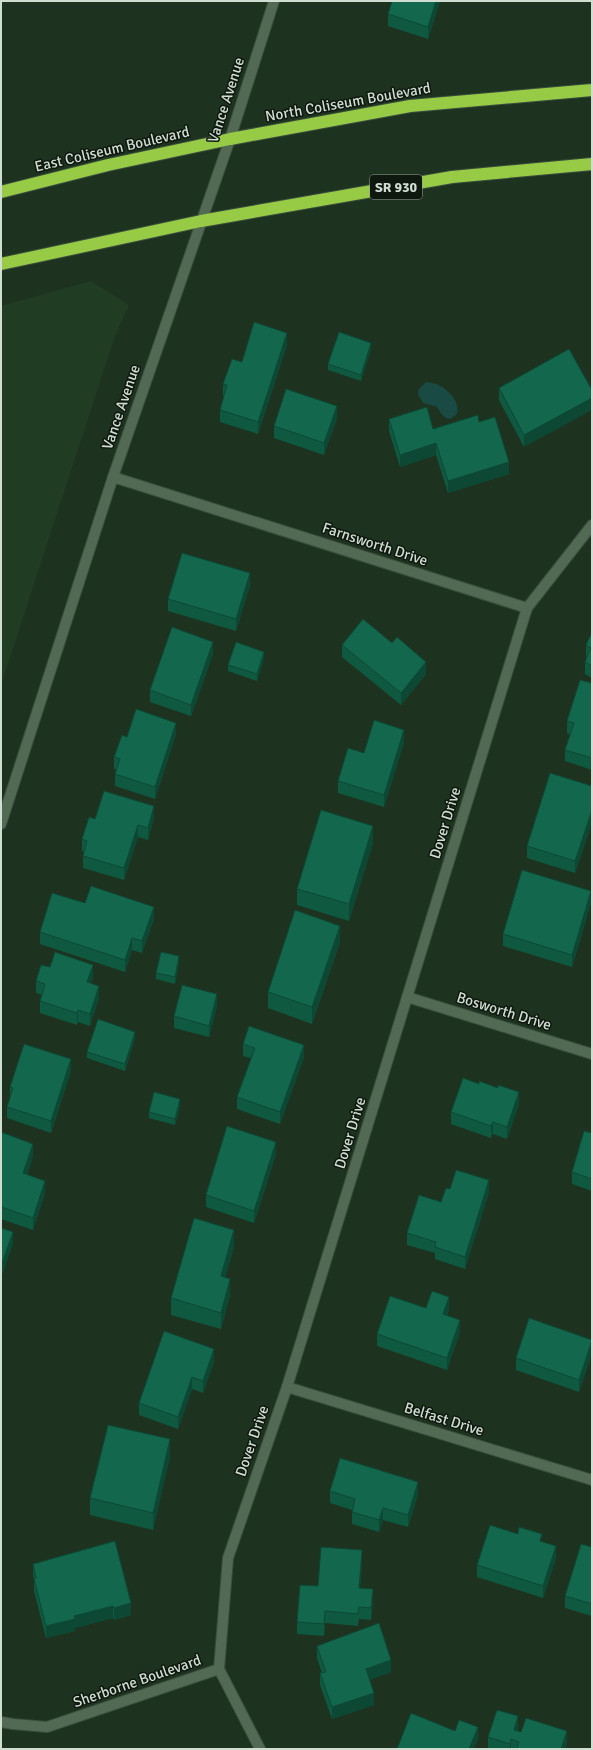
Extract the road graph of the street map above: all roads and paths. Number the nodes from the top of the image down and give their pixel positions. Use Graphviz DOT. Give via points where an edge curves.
graph roads {
  1 [pos="274,1"];
  2 [pos="592,90"];
  3 [pos="230,139"];
  4 [pos="592,164"];
  5 [pos="1,192"];
  6 [pos="201,221"];
  7 [pos="1,264"];
  8 [pos="113,477"];
  9 [pos="592,525"];
  10 [pos="527,608"];
  11 [pos="1,824"];
  12 [pos="407,997"];
  13 [pos="592,1054"];
  14 [pos="287,1386"];
  15 [pos="592,1480"];
  16 [pos="219,1669"];
  17 [pos="1,1722"];
  18 [pos="260,1749"];
  1 -- 3 [label="street, Vance Avenue"];
  2 -- 3 [label="highway, North Coliseum Boulevard" via="410,106"];
  3 -- 5 [label="highway, East Coliseum Boulevard" via="108,165"];
  3 -- 6 [label="street, Vance Avenue"];
  4 -- 6 [label="highway, SR 930" via="452,177"];
  6 -- 7 [label="highway, SR 930"];
  6 -- 8 [label="street, Vance Avenue"];
  8 -- 10 [label="street, Farnsworth Drive"];
  8 -- 11 [label="street, Vance Avenue"];
  9 -- 10 [label="street"];
  10 -- 12 [label="street, Dover Drive"];
  12 -- 13 [label="street, Bosworth Drive"];
  12 -- 14 [label="street, Dover Drive"];
  14 -- 15 [label="street, Belfast Drive"];
  14 -- 16 [label="street, Dover Drive" via="228,1558"];
  16 -- 17 [label="street, Sherborne Boulevard" via="47,1727"];
  16 -- 18 [label="street, Sherborne Boulevard"];
}
